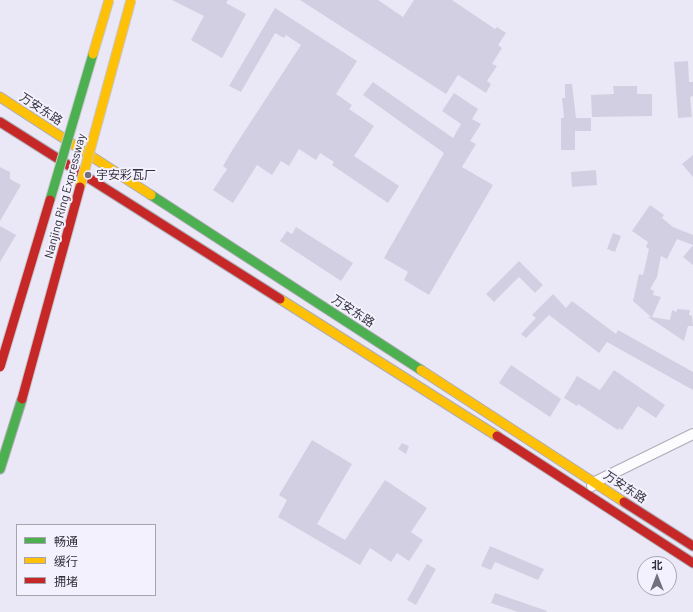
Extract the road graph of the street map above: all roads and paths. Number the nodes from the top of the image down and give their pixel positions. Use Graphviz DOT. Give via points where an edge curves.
graph roads {
  1 [pos="109,0"];
  2 [pos="131,0"];
  3 [pos="0,97"];
  4 [pos="0,122"];
  5 [pos="0,367"];
  6 [pos="693,434"];
  7 [pos="7,446"];
  8 [pos="0,469"];
  9 [pos="0,474"];
  10 [pos="595,482"];
  11 [pos="586,492"];
  12 [pos="693,546"];
  13 [pos="693,563"];
  1 -- 5 [label="main road, Nanjing Ring Expressway, bridge"];
  2 -- 7 [label="main road, Nanjing Ring Expressway, bridge"];
  3 -- 10 [label="main road, 万安东路"];
  4 -- 11 [label="main road, 万安东路"];
  6 -- 10 [label="street"];
  7 -- 8 [label="main road"];
  7 -- 9 [label="main road"];
  10 -- 11 [label="street"];
  10 -- 12 [label="main road, 万安东路"];
  11 -- 13 [label="main road, 万安东路"];
}
